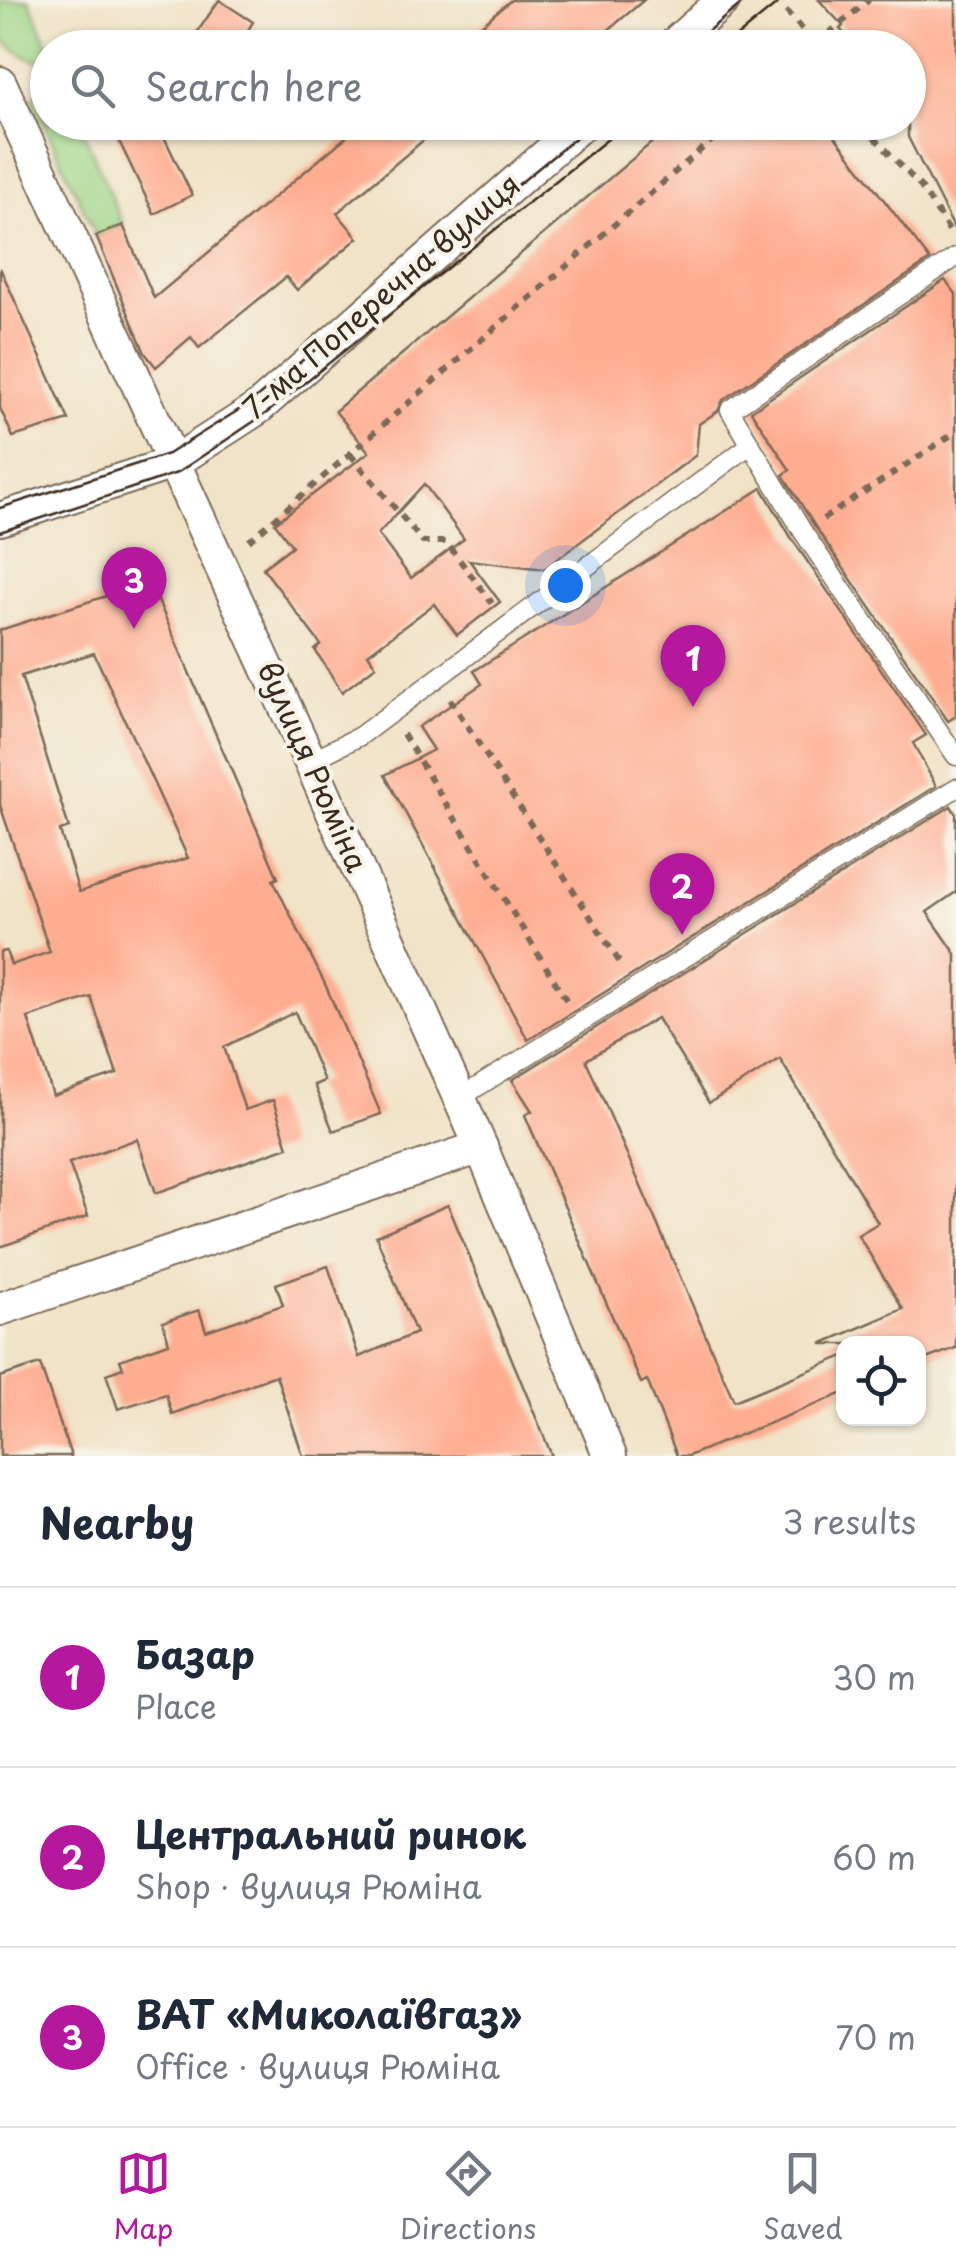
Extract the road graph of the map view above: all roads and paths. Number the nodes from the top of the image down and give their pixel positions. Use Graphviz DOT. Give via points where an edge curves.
graph roads {
  1 [pos="724,0"];
  2 [pos="869,0"];
  3 [pos="786,11"];
  4 [pos="690,30"];
  5 [pos="803,30"];
  6 [pos="835,30"];
  7 [pos="0,83"];
  8 [pos="563,140"];
  9 [pos="712,140"];
  10 [pos="878,140"];
  11 [pos="956,242"];
  12 [pos="956,257"];
  13 [pos="956,432"];
  14 [pos="750,445"];
  15 [pos="350,454"];
  16 [pos="172,463"];
  17 [pos="0,519"];
  18 [pos="804,532"];
  19 [pos="249,541"];
  20 [pos="509,625"];
  21 [pos="437,679"];
  22 [pos="390,714"];
  23 [pos="956,756"];
  24 [pos="310,761"];
  25 [pos="956,788"];
  26 [pos="637,988"];
  27 [pos="580,1023"];
  28 [pos="458,1099"];
  29 [pos="481,1147"];
  30 [pos="0,1309"];
  31 [pos="610,1456"];
  1 -- 4 [label="street"];
  2 -- 6 [label="path"];
  3 -- 5 [label="path"];
  7 -- 16 [label="street, вулиця Рюміна"];
  8 -- 16 [label="street, 7-ма Поперечна вулиця" via="258,408"];
  9 -- 15 [label="path"];
  10 -- 11 [label="path" via="921,187"];
  12 -- 14 [label="lane" via="730,410"];
  13 -- 18 [label="path"];
  14 -- 18 [label="lane"];
  14 -- 20 [label="lane"];
  15 -- 19 [label="path"];
  15 -- 20 [label="path" via="422,542 446,542"];
  16 -- 17 [label="street, 7-ма Поперечна вулиця"];
  16 -- 24 [label="street, вулиця Рюміна"];
  18 -- 23 [label="lane"];
  20 -- 21 [label="lane"];
  21 -- 22 [label="lane"];
  21 -- 26 [label="path"];
  22 -- 24 [label="lane"];
  22 -- 27 [label="path"];
  24 -- 28 [label="street, вулиця Рюміна"];
  25 -- 26 [label="lane"];
  26 -- 27 [label="lane"];
  27 -- 28 [label="lane"];
  28 -- 29 [label="street, вулиця Рюміна"];
  29 -- 30 [label="street"];
  29 -- 31 [label="street, вулиця Рюміна"];
}
